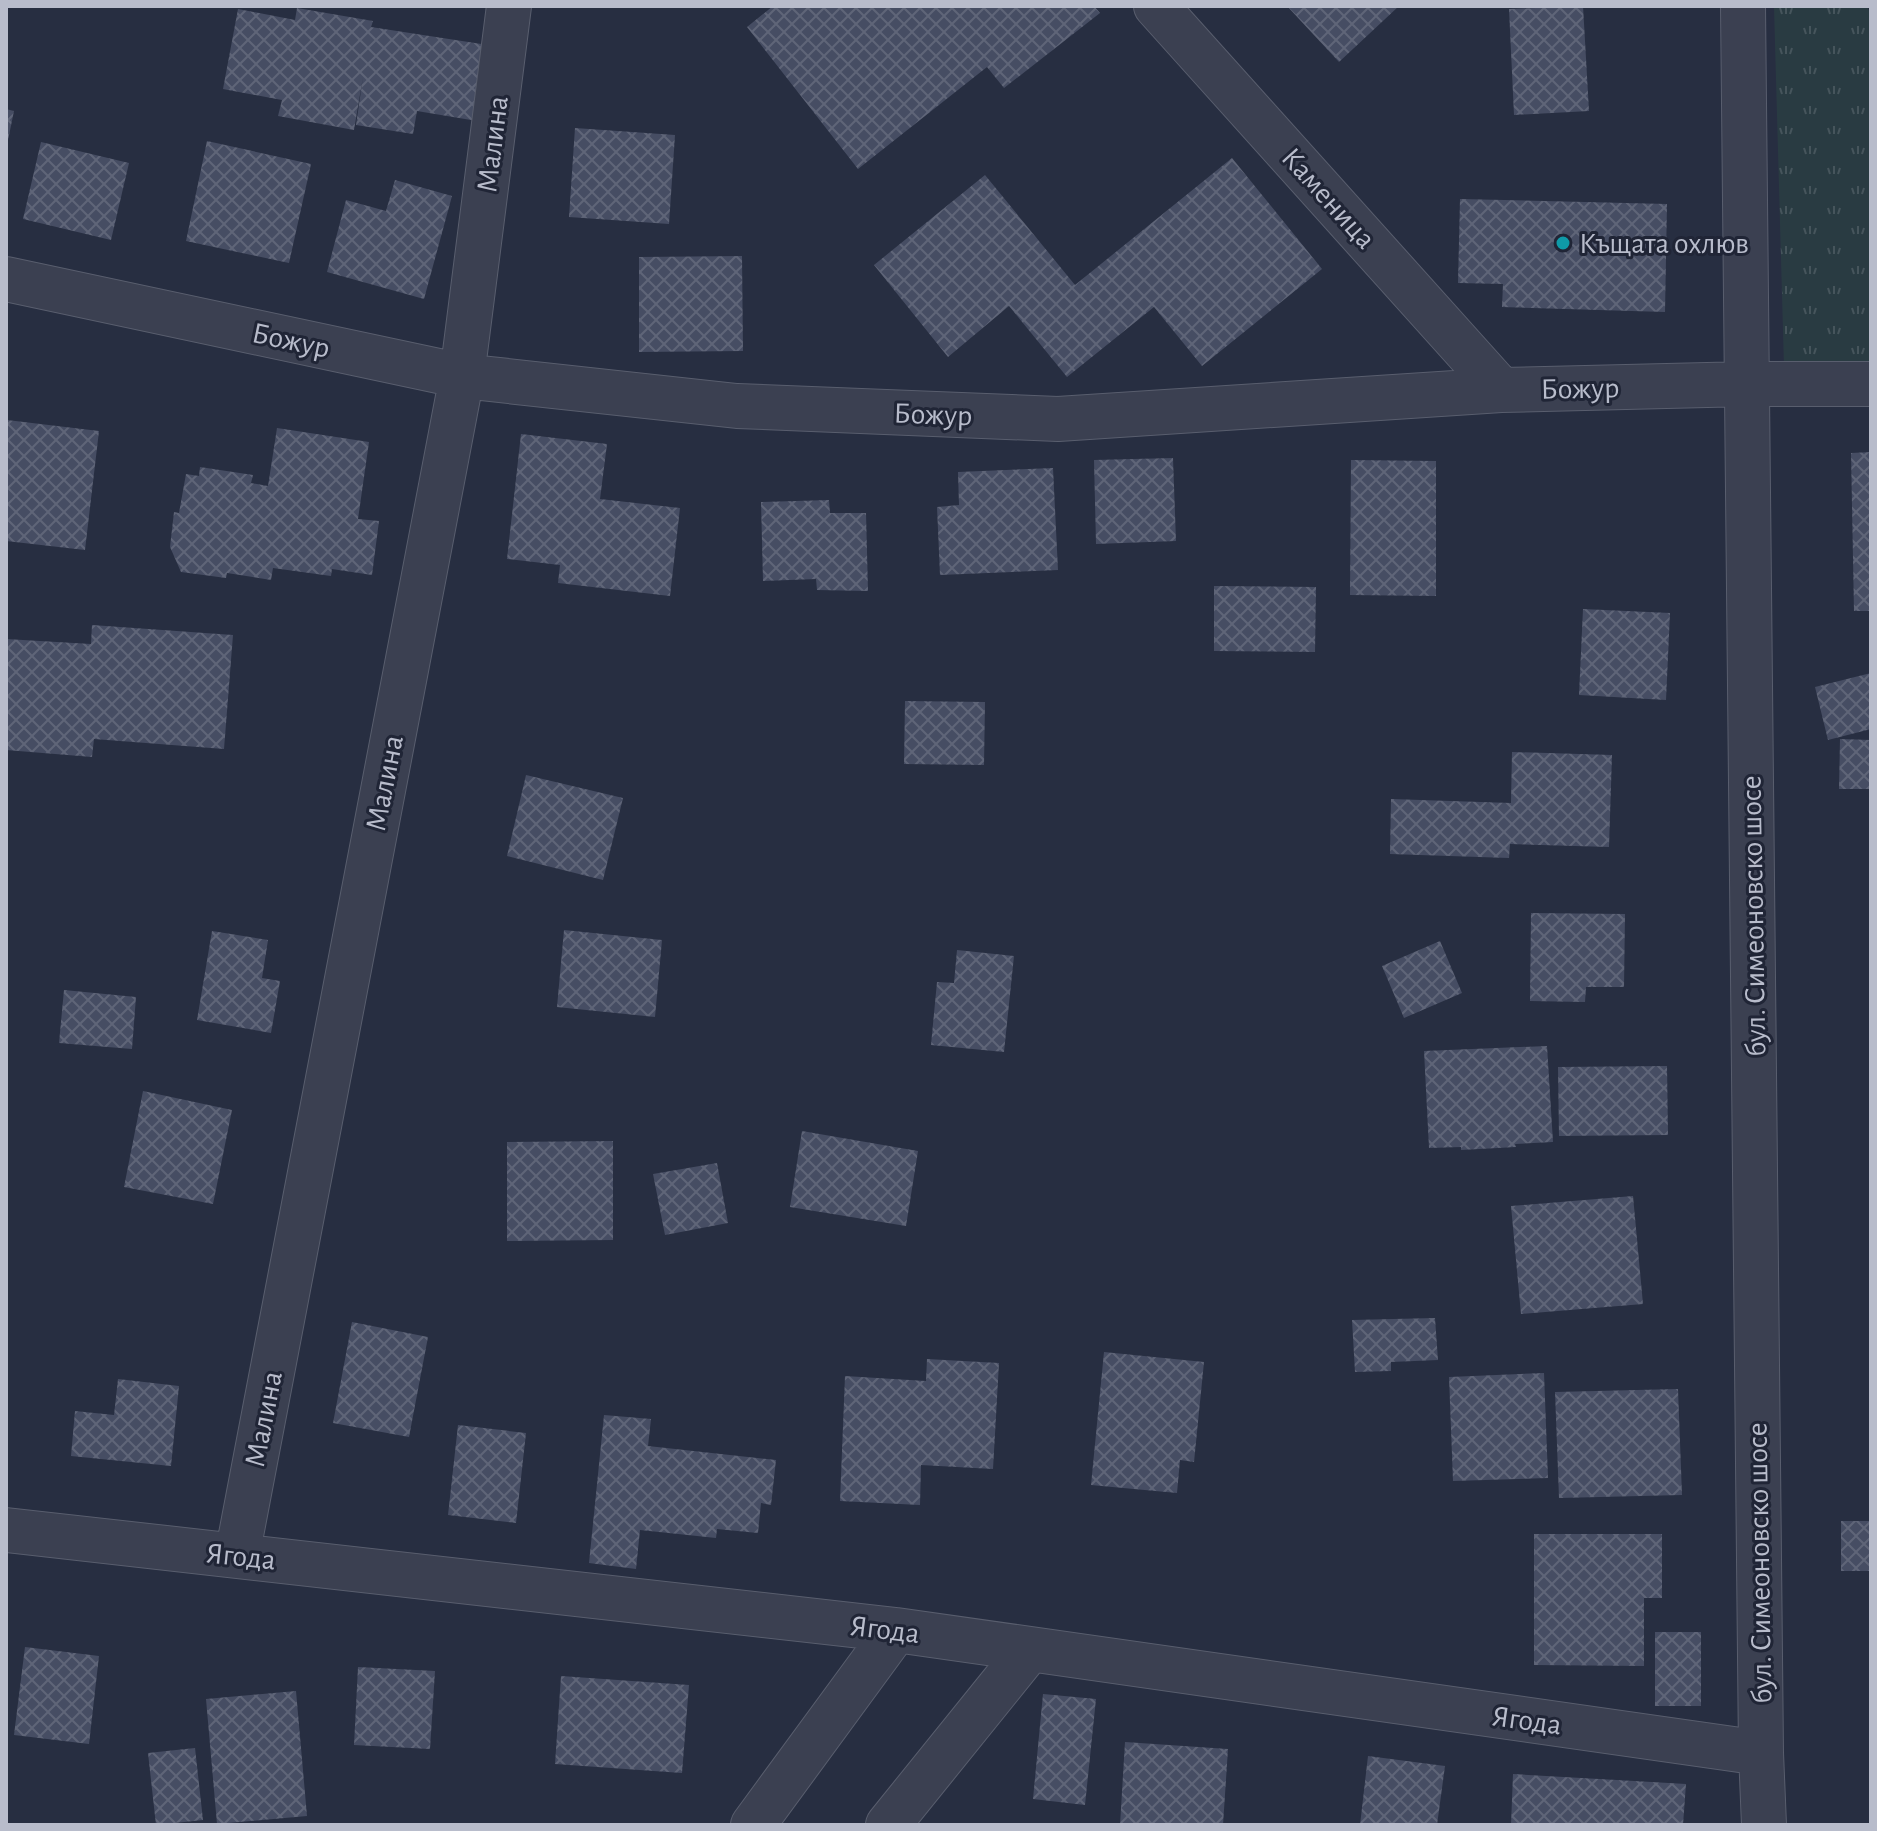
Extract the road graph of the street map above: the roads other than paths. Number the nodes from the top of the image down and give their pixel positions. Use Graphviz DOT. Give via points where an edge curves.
graph roads {
  1 [pos="509,6"];
  2 [pos="1156,6"];
  3 [pos="1743,6"];
  4 [pos="6,279"];
  5 [pos="462,376"];
  6 [pos="1748,384"];
  7 [pos="1871,384"];
  8 [pos="1501,390"];
  9 [pos="6,1530"];
  10 [pos="237,1556"];
  11 [pos="896,1630"];
  12 [pos="1030,1649"];
  13 [pos="1761,1753"];
  14 [pos="753,1825"];
  15 [pos="888,1825"];
  16 [pos="1764,1825"];
  1 -- 5 [label="street, Малина"];
  2 -- 8 [label="street, Каменица"];
  3 -- 6 [label="street, бул. Симеоновско шосе"];
  4 -- 5 [label="street, Божур"];
  5 -- 8 [label="street, Божур" via="737,406 1058,419"];
  5 -- 10 [label="street, Малина"];
  6 -- 7 [label="street, Божур"];
  6 -- 8 [label="street, Божур"];
  6 -- 13 [label="street, бул. Симеоновско шосе"];
  9 -- 10 [label="street, Ягода"];
  10 -- 11 [label="street, Ягода"];
  11 -- 12 [label="street, Ягода"];
  11 -- 14 [label="street"];
  12 -- 13 [label="street, Ягода"];
  12 -- 15 [label="street"];
  13 -- 16 [label="street, бул. Симеоновско шосе"];
}
